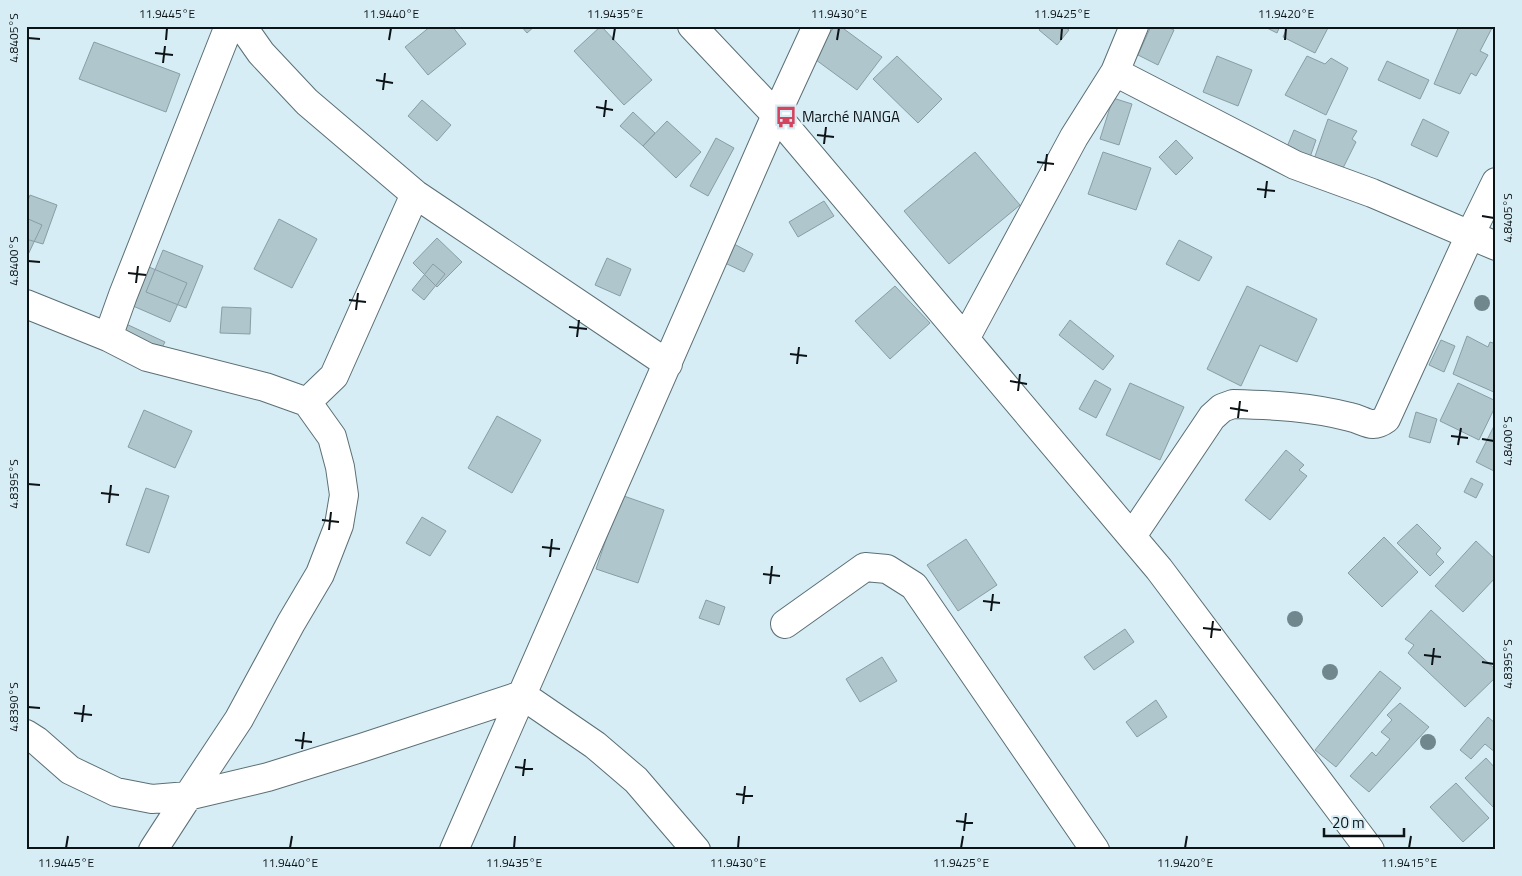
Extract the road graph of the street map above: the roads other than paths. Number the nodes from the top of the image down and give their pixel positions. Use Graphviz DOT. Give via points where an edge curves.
graph roads {
  1 [pos="229,26"];
  2 [pos="242,26"];
  3 [pos="692,26"];
  4 [pos="817,26"];
  5 [pos="1134,26"];
  6 [pos="1115,72"];
  7 [pos="776,115"];
  8 [pos="1496,182"];
  9 [pos="415,194"];
  10 [pos="1470,235"];
  11 [pos="1496,246"];
  12 [pos="26,304"];
  13 [pos="108,337"];
  14 [pos="965,339"];
  15 [pos="668,364"];
  16 [pos="307,402"];
  17 [pos="1132,536"];
  18 [pos="785,624"];
  19 [pos="522,695"];
  20 [pos="26,734"];
  21 [pos="188,796"];
  22 [pos="153,850"];
  23 [pos="454,850"];
  24 [pos="696,850"];
  25 [pos="1094,850"];
  26 [pos="1370,850"];
  1 -- 13 [label="street"];
  2 -- 9 [label="street" via="307,102"];
  3 -- 7 [label="street"];
  4 -- 7 [label="street"];
  5 -- 6 [label="street"];
  6 -- 10 [label="street" via="1295,165 1372,193"];
  6 -- 14 [label="street" via="1074,137"];
  7 -- 14 [label="street"];
  7 -- 15 [label="street"];
  8 -- 10 [label="street"];
  9 -- 15 [label="street"];
  9 -- 16 [label="street" via="334,376"];
  10 -- 11 [label="street"];
  10 -- 17 [label="street" via="1386,419 1371,424 1308,408 1234,404 1222,408 1212,417"];
  12 -- 13 [label="street"];
  13 -- 16 [label="street" via="146,356 265,387"];
  14 -- 17 [label="street"];
  15 -- 19 [label="street"];
  16 -- 21 [label="street" via="332,437 340,467 344,495 339,525 320,574 239,719"];
  17 -- 26 [label="street"];
  18 -- 25 [label="street" via="865,567 887,569 914,586"];
  19 -- 21 [label="street" via="268,777"];
  19 -- 23 [label="street"];
  19 -- 24 [label="street" via="595,745 636,780"];
  20 -- 21 [label="street" via="70,770 116,792 152,799"];
  21 -- 22 [label="street"];
}
